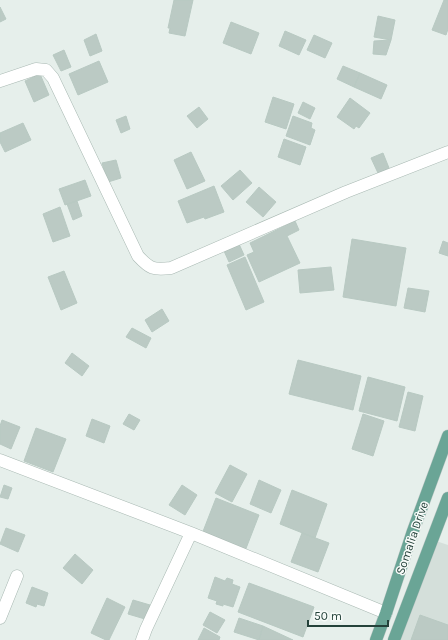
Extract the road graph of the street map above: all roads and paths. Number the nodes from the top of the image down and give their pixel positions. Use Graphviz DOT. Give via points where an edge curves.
graph roads {
  1 [pos="0,81"];
  2 [pos="448,152"];
  3 [pos="448,436"];
  4 [pos="0,460"];
  5 [pos="448,498"];
  6 [pos="191,533"];
  7 [pos="17,576"];
  8 [pos="386,613"];
  9 [pos="0,618"];
  10 [pos="142,640"];
  11 [pos="376,640"];
  12 [pos="394,640"];
  1 -- 2 [label="street" via="36,69 46,70 53,78 138,256 148,266 159,270 171,268 346,192"];
  3 -- 8 [label="main road, Somalia Drive"];
  4 -- 6 [label="street"];
  5 -- 12 [label="main road, Somalia Drive"];
  6 -- 8 [label="street"];
  6 -- 10 [label="street"];
  7 -- 9 [label="street"];
  8 -- 11 [label="main road, Somalia Drive"];
}
